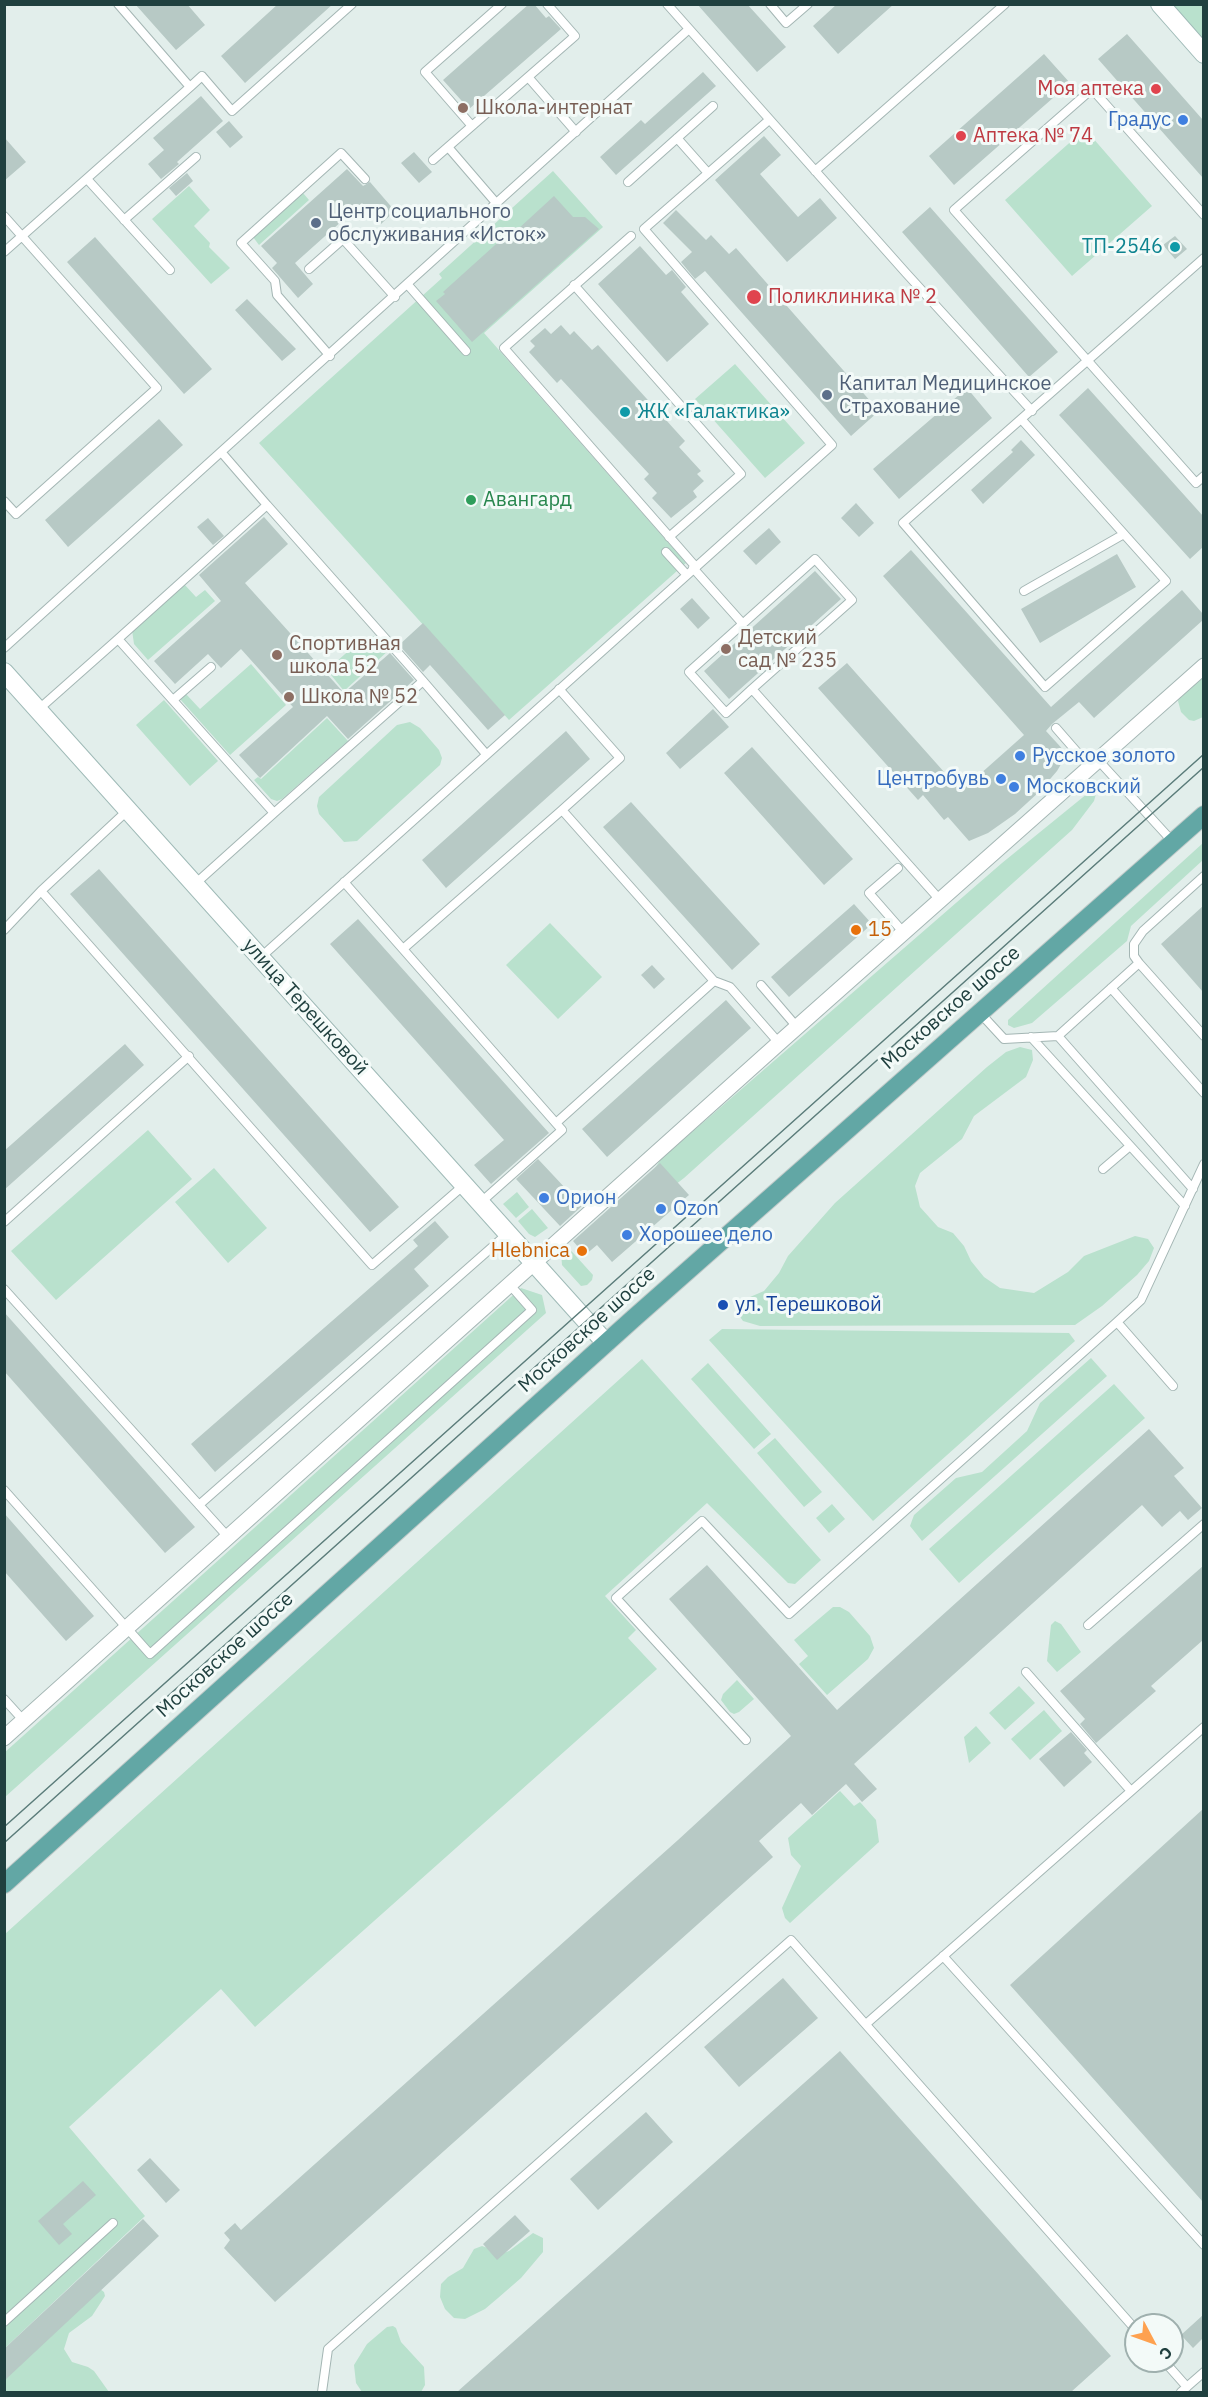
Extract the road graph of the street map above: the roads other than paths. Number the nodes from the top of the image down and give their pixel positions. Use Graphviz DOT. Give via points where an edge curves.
graph roads {
  1 [pos="118,4"];
  2 [pos="352,4"];
  3 [pos="502,4"];
  4 [pos="547,4"];
  5 [pos="667,4"];
  6 [pos="770,4"];
  7 [pos="808,4"];
  8 [pos="1005,4"];
  9 [pos="1160,4"];
  10 [pos="689,29"];
  11 [pos="1203,54"];
  12 [pos="528,77"];
  13 [pos="190,87"];
  14 [pos="713,106"];
  15 [pos="769,120"];
  16 [pos="472,126"];
  17 [pos="576,132"];
  18 [pos="677,138"];
  19 [pos="448,147"];
  20 [pos="196,157"];
  21 [pos="433,160"];
  22 [pos="815,171"];
  23 [pos="708,173"];
  24 [pos="87,179"];
  25 [pos="364,179"];
  26 [pos="628,182"];
  27 [pos="497,204"];
  28 [pos="1203,215"];
  29 [pos="4,216"];
  30 [pos="124,220"];
  31 [pos="22,236"];
  32 [pos="631,236"];
  33 [pos="4,252"];
  34 [pos="1203,258"];
  35 [pos="170,270"];
  36 [pos="309,270"];
  37 [pos="408,285"];
  38 [pos="574,285"];
  39 [pos="395,297"];
  40 [pos="466,351"];
  41 [pos="330,356"];
  42 [pos="1088,361"];
  43 [pos="1032,411"];
  44 [pos="1022,420"];
  45 [pos="222,453"];
  46 [pos="1203,476"];
  47 [pos="4,501"];
  48 [pos="267,505"];
  49 [pos="1124,534"];
  50 [pos="669,537"];
  51 [pos="666,552"];
  52 [pos="694,567"];
  53 [pos="686,574"];
  54 [pos="1024,591"];
  55 [pos="743,624"];
  56 [pos="118,639"];
  57 [pos="4,648"];
  58 [pos="1203,666"];
  59 [pos="211,668"];
  60 [pos="7,681"];
  61 [pos="423,681"];
  62 [pos="559,689"];
  63 [pos="752,689"];
  64 [pos="173,700"];
  65 [pos="39,709"];
  66 [pos="1056,728"];
  67 [pos="486,753"];
  68 [pos="1094,763"];
  69 [pos="129,810"];
  70 [pos="562,810"];
  71 [pos="274,813"];
  72 [pos="1203,815"];
  73 [pos="1173,842"];
  74 [pos="898,868"];
  75 [pos="1203,876"];
  76 [pos="344,882"];
  77 [pos="195,884"];
  78 [pos="41,891"];
  79 [pos="940,900"];
  80 [pos="4,930"];
  81 [pos="904,933"];
  82 [pos="404,949"];
  83 [pos="261,957"];
  84 [pos="1139,963"];
  85 [pos="714,981"];
  86 [pos="761,985"];
  87 [pos="1111,988"];
  88 [pos="980,1012"];
  89 [pos="797,1027"];
  90 [pos="1058,1036"];
  91 [pos="1203,1036"];
  92 [pos="1031,1037"];
  93 [pos="779,1043"];
  94 [pos="189,1056"];
  95 [pos="1203,1093"];
  96 [pos="556,1123"];
  97 [pos="1130,1146"];
  98 [pos="1203,1164"];
  99 [pos="1103,1169"];
  100 [pos="464,1185"];
  101 [pos="1193,1189"];
  102 [pos="479,1203"];
  103 [pos="1185,1206"];
  104 [pos="4,1222"];
  105 [pos="507,1234"];
  106 [pos="534,1263"];
  107 [pos="510,1285"];
  108 [pos="4,1289"];
  109 [pos="1117,1322"];
  110 [pos="606,1343"];
  111 [pos="1173,1386"];
  112 [pos="4,1490"];
  113 [pos="199,1505"];
  114 [pos="1203,1524"];
  115 [pos="228,1537"];
  116 [pos="1088,1625"];
  117 [pos="127,1628"];
  118 [pos="1026,1672"];
  119 [pos="4,1699"];
  120 [pos="24,1721"];
  121 [pos="1203,1727"];
  122 [pos="4,1738"];
  123 [pos="746,1740"];
  124 [pos="1131,1791"];
  125 [pos="4,1884"];
  126 [pos="944,1956"];
  127 [pos="866,2024"];
  128 [pos="112,2223"];
  129 [pos="1203,2245"];
  130 [pos="1124,2316"];
  131 [pos="4,2322"];
  132 [pos="1203,2372"];
  133 [pos="1172,2373"];
  134 [pos="1184,2390"];
  135 [pos="322,2392"];
  1 -- 13 [label="lane"];
  2 -- 13 [label="lane" via="232,111 202,76"];
  3 -- 16 [label="lane" via="426,72"];
  4 -- 12 [label="lane" via="575,36"];
  5 -- 10 [label="lane"];
  6 -- 7 [label="lane" via="786,23"];
  8 -- 22 [label="lane"];
  9 -- 11 [label="street"];
  10 -- 15 [label="lane"];
  10 -- 17 [label="lane"];
  12 -- 16 [label="lane"];
  12 -- 17 [label="lane"];
  13 -- 24 [label="lane"];
  14 -- 18 [label="lane"];
  15 -- 22 [label="lane"];
  15 -- 23 [label="lane"];
  16 -- 19 [label="lane"];
  17 -- 27 [label="lane"];
  18 -- 23 [label="lane"];
  18 -- 26 [label="lane"];
  19 -- 21 [label="lane"];
  19 -- 27 [label="lane"];
  20 -- 30 [label="lane"];
  22 -- 43 [label="lane"];
  23 -- 52 [label="lane" via="644,229 832,445"];
  24 -- 30 [label="lane"];
  24 -- 31 [label="lane"];
  25 -- 41 [label="lane" via="341,153 241,243 275,281 277,295"];
  27 -- 37 [label="lane"];
  28 -- 42 [label="lane" via="1092,89 954,210"];
  29 -- 31 [label="lane"];
  30 -- 35 [label="lane"];
  31 -- 33 [label="lane"];
  31 -- 47 [label="lane" via="157,388 16,514"];
  32 -- 38 [label="lane"];
  34 -- 42 [label="lane"];
  36 -- 39 [label="lane" via="343,239"];
  37 -- 39 [label="lane"];
  37 -- 40 [label="lane"];
  38 -- 50 [label="lane" via="504,348"];
  38 -- 50 [label="lane" via="741,474"];
  39 -- 41 [label="lane"];
  41 -- 45 [label="lane"];
  42 -- 43 [label="lane"];
  42 -- 46 [label="lane" via="1196,483"];
  43 -- 44 [label="lane"];
  44 -- 49 [label="lane"];
  44 -- 49 [label="lane" via="903,524 1045,687 1166,581"];
  45 -- 48 [label="lane"];
  45 -- 57 [label="lane"];
  48 -- 56 [label="lane"];
  48 -- 61 [label="lane"];
  49 -- 54 [label="lane"];
  50 -- 52 [label="lane"];
  51 -- 53 [label="lane"];
  52 -- 53 [label="lane"];
  52 -- 55 [label="lane"];
  53 -- 62 [label="lane"];
  55 -- 63 [label="lane" via="689,672 726,713"];
  55 -- 63 [label="lane" via="816,560 852,600"];
  56 -- 64 [label="lane"];
  56 -- 65 [label="lane"];
  58 -- 68 [label="street"];
  59 -- 64 [label="lane"];
  60 -- 65 [label="street, улица Терешковой"];
  61 -- 67 [label="lane"];
  61 -- 71 [label="lane"];
  62 -- 67 [label="lane"];
  62 -- 70 [label="lane" via="620,758"];
  63 -- 79 [label="lane"];
  64 -- 71 [label="lane"];
  65 -- 69 [label="street, улица Терешковой"];
  66 -- 68 [label="lane"];
  67 -- 76 [label="lane"];
  68 -- 73 [label="lane"];
  68 -- 79 [label="street"];
  69 -- 77 [label="street, улица Терешковой"];
  69 -- 78 [label="lane"];
  70 -- 82 [label="lane"];
  70 -- 85 [label="lane"];
  71 -- 77 [label="lane"];
  72 -- 73 [label="main road, Московское шоссе"];
  73 -- 88 [label="main road, Московское шоссе"];
  74 -- 81 [label="lane" via="869,893"];
  75 -- 84 [label="lane" via="1143,931 1134,944 1134,956"];
  76 -- 82 [label="lane"];
  76 -- 83 [label="lane"];
  77 -- 83 [label="street, улица Терешковой"];
  78 -- 80 [label="lane"];
  78 -- 94 [label="lane"];
  79 -- 81 [label="street"];
  81 -- 89 [label="street"];
  82 -- 96 [label="lane"];
  83 -- 100 [label="street, улица Терешковой"];
  84 -- 87 [label="lane"];
  84 -- 91 [label="lane"];
  85 -- 93 [label="lane" via="730,987"];
  85 -- 96 [label="lane"];
  86 -- 89 [label="lane"];
  87 -- 90 [label="lane"];
  87 -- 95 [label="lane"];
  88 -- 92 [label="lane" via="1004,1039"];
  88 -- 110 [label="main road, Московское шоссе"];
  89 -- 93 [label="street"];
  90 -- 92 [label="lane"];
  90 -- 101 [label="lane"];
  92 -- 97 [label="lane"];
  93 -- 106 [label="street"];
  94 -- 100 [label="lane" via="372,1265"];
  94 -- 104 [label="lane"];
  96 -- 102 [label="lane" via="562,1130"];
  97 -- 99 [label="lane"];
  97 -- 103 [label="lane"];
  98 -- 101 [label="lane"];
  100 -- 102 [label="street, улица Терешковой"];
  101 -- 103 [label="lane"];
  102 -- 105 [label="street, улица Терешковой"];
  103 -- 109 [label="lane" via="1141,1300"];
  105 -- 106 [label="street, улица Терешковой"];
  105 -- 113 [label="lane"];
  106 -- 107 [label="street"];
  106 -- 110 [label="street, улица Терешковой"];
  107 -- 115 [label="street"];
  107 -- 117 [label="lane" via="532,1310 150,1654"];
  108 -- 113 [label="lane"];
  109 -- 111 [label="lane"];
  109 -- 123 [label="lane" via="789,1614 702,1521 616,1598"];
  110 -- 125 [label="main road, Московское шоссе"];
  112 -- 117 [label="lane"];
  113 -- 115 [label="lane"];
  114 -- 116 [label="lane"];
  115 -- 117 [label="street"];
  117 -- 120 [label="street"];
  118 -- 124 [label="lane"];
  119 -- 120 [label="lane"];
  120 -- 122 [label="street"];
  121 -- 124 [label="lane"];
  124 -- 126 [label="lane"];
  126 -- 127 [label="lane"];
  126 -- 129 [label="lane"];
  127 -- 130 [label="lane"];
  127 -- 135 [label="lane" via="791,1940 328,2349"];
  128 -- 131 [label="lane"];
  132 -- 134 [label="lane"];
  133 -- 134 [label="lane"];
}
